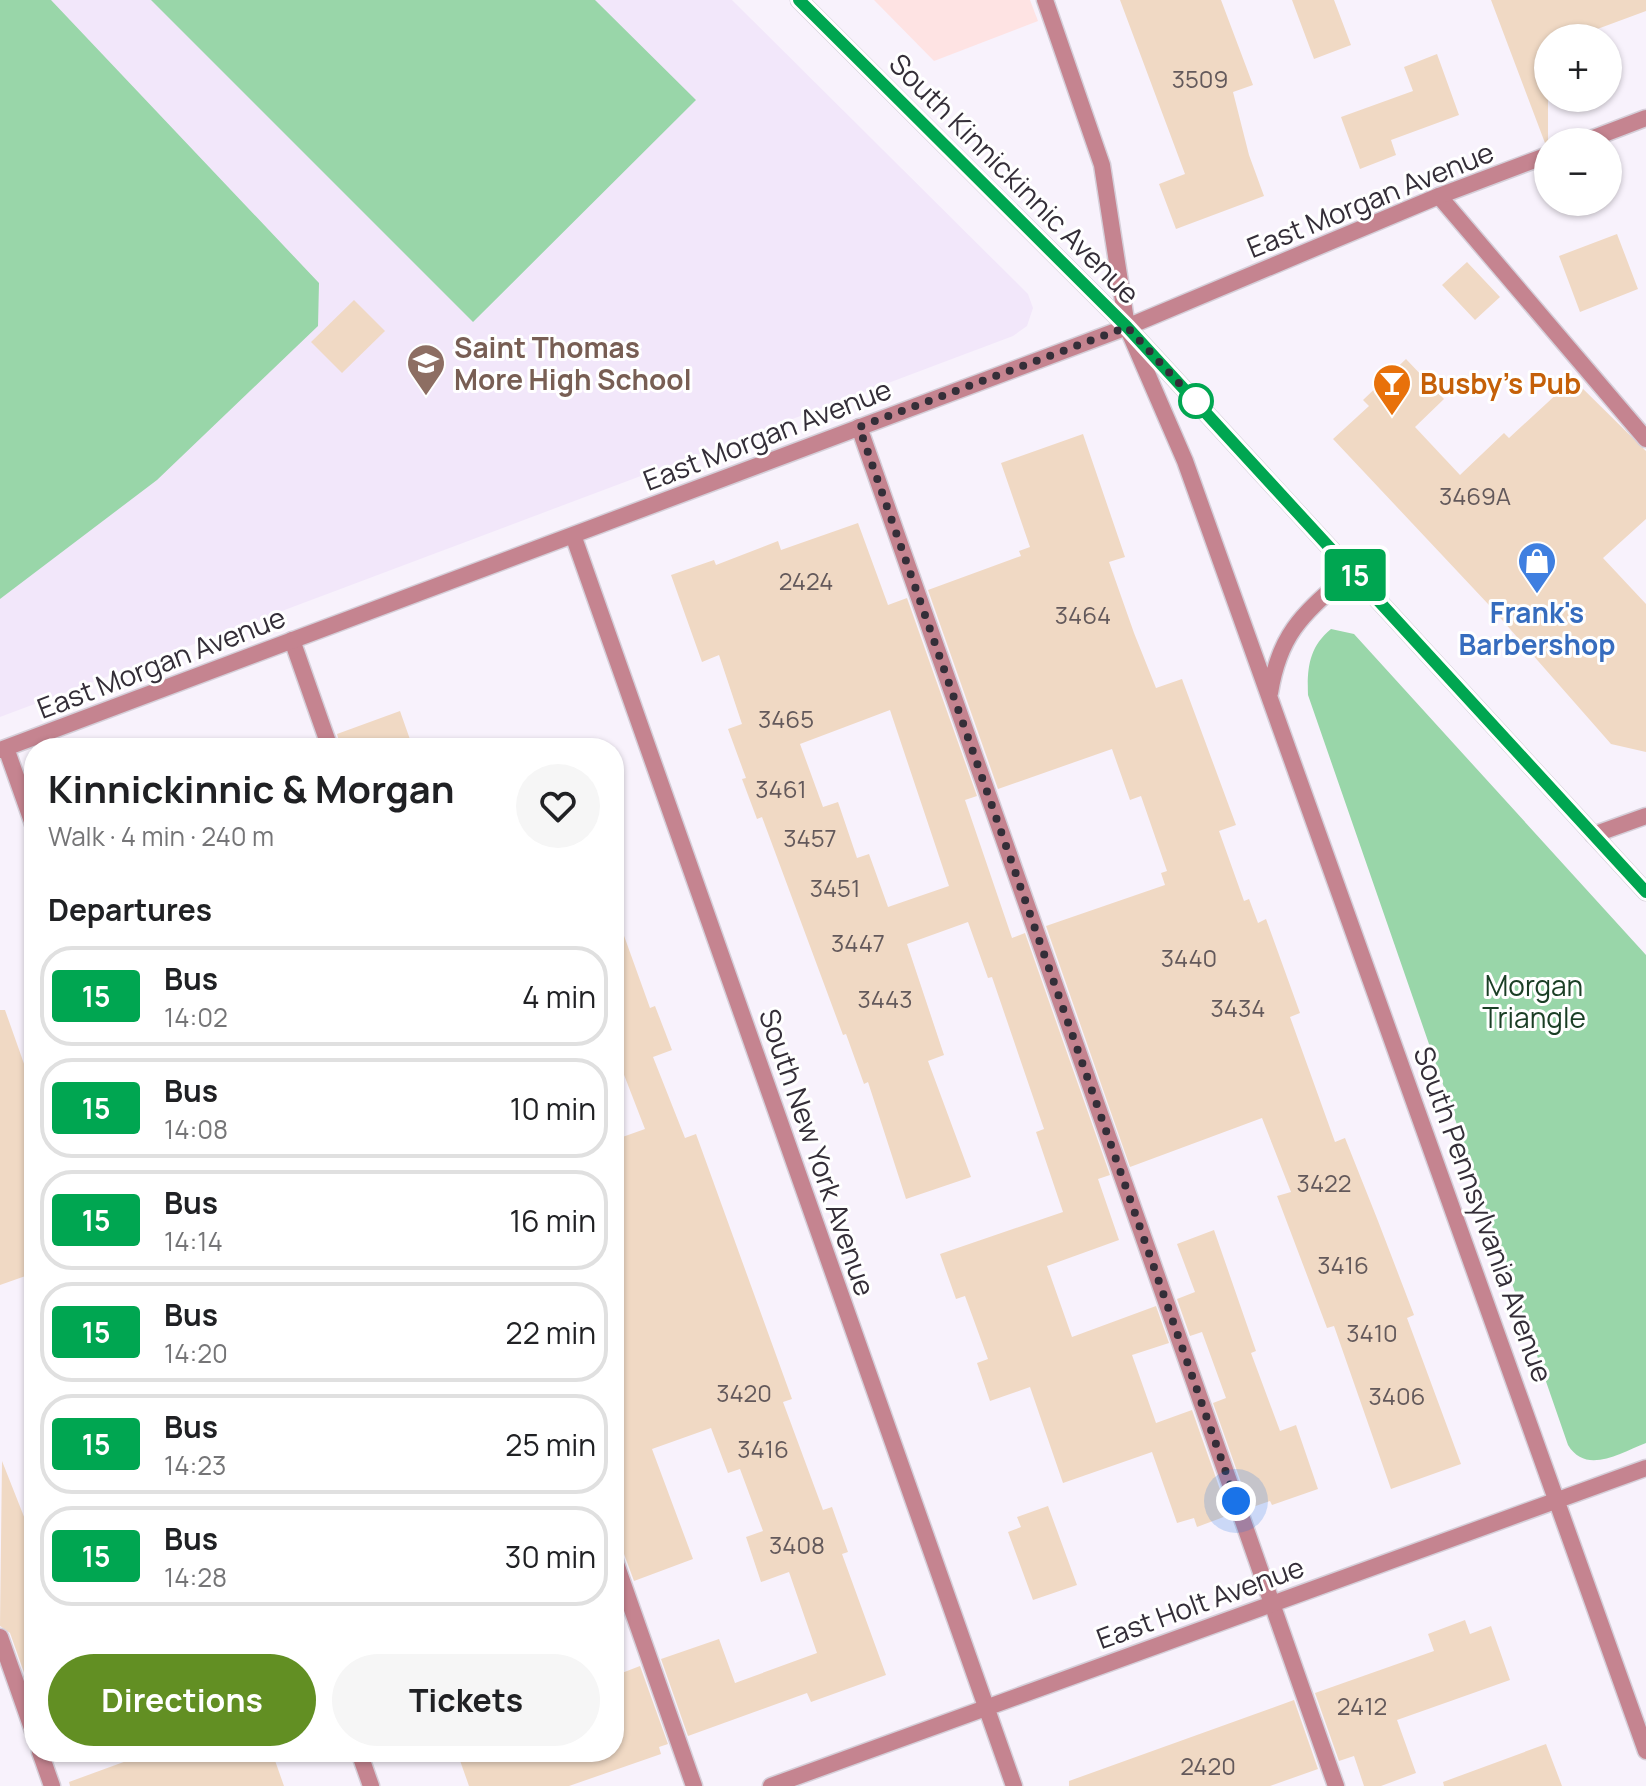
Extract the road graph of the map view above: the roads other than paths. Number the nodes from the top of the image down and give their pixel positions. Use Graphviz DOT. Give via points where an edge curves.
graph roads {
  1 [pos="799,0"];
  2 [pos="1045,0"];
  3 [pos="1646,118"];
  4 [pos="1620,128"];
  5 [pos="1534,160"];
  6 [pos="1439,196"];
  7 [pos="1127,327"];
  8 [pos="859,427"];
  9 [pos="1646,439"];
  10 [pos="573,535"];
  11 [pos="1352,571"];
  12 [pos="292,640"];
  13 [pos="1270,695"];
  14 [pos="32,738"];
  15 [pos="326,738"];
  16 [pos="24,741"];
  17 [pos="3,749"];
  18 [pos="24,802"];
  19 [pos="1646,816"];
  20 [pos="1593,835"];
  21 [pos="1646,892"];
  22 [pos="1646,1468"];
  23 [pos="1558,1500"];
  24 [pos="624,1586"];
  25 [pos="1272,1603"];
  26 [pos="0,1637"];
  27 [pos="24,1705"];
  28 [pos="986,1708"];
  29 [pos="1646,1751"];
  30 [pos="44,1762"];
  31 [pos="363,1762"];
  32 [pos="52,1786"];
  33 [pos="371,1786"];
  34 [pos="694,1786"];
  35 [pos="771,1786"];
  36 [pos="1014,1786"];
  37 [pos="1336,1786"];
  1 -- 7 [label="main road, South Kinnickinnic Avenue"];
  2 -- 7 [label="street, South Pennsylvania Avenue" via="1102,165"];
  3 -- 4 [label="street"];
  5 -- 6 [label="street, East Morgan Avenue"];
  6 -- 7 [label="street, East Morgan Avenue"];
  6 -- 9 [label="street"];
  7 -- 8 [label="street, East Morgan Avenue"];
  7 -- 11 [label="main road, South Kinnickinnic Avenue"];
  7 -- 13 [label="street, South Pennsylvania Avenue" via="1185,461"];
  8 -- 10 [label="street, East Morgan Avenue"];
  8 -- 25 [label="street"];
  10 -- 12 [label="street, East Morgan Avenue"];
  10 -- 28 [label="street, South New York Avenue"];
  11 -- 13 [label="street, South Pennsylvania Avenue" via="1287,636 1276,658"];
  11 -- 20 [label="main road, South Kinnickinnic Avenue"];
  12 -- 14 [label="street, East Morgan Avenue"];
  12 -- 15 [label="street"];
  13 -- 23 [label="street, South Pennsylvania Avenue"];
  16 -- 17 [label="street, East Morgan Avenue"];
  17 -- 18 [label="street"];
  19 -- 20 [label="street"];
  20 -- 21 [label="main road, South Kinnickinnic Avenue"];
  22 -- 23 [label="street, East Holt Avenue"];
  23 -- 25 [label="street, East Holt Avenue"];
  23 -- 29 [label="street, South Pennsylvania Avenue"];
  24 -- 34 [label="street"];
  25 -- 28 [label="street, East Holt Avenue"];
  25 -- 37 [label="street"];
  26 -- 27 [label="street"];
  28 -- 35 [label="street, East Holt Avenue"];
  28 -- 36 [label="street, South New York Avenue"];
  30 -- 32 [label="street"];
  31 -- 33 [label="street"];
}
